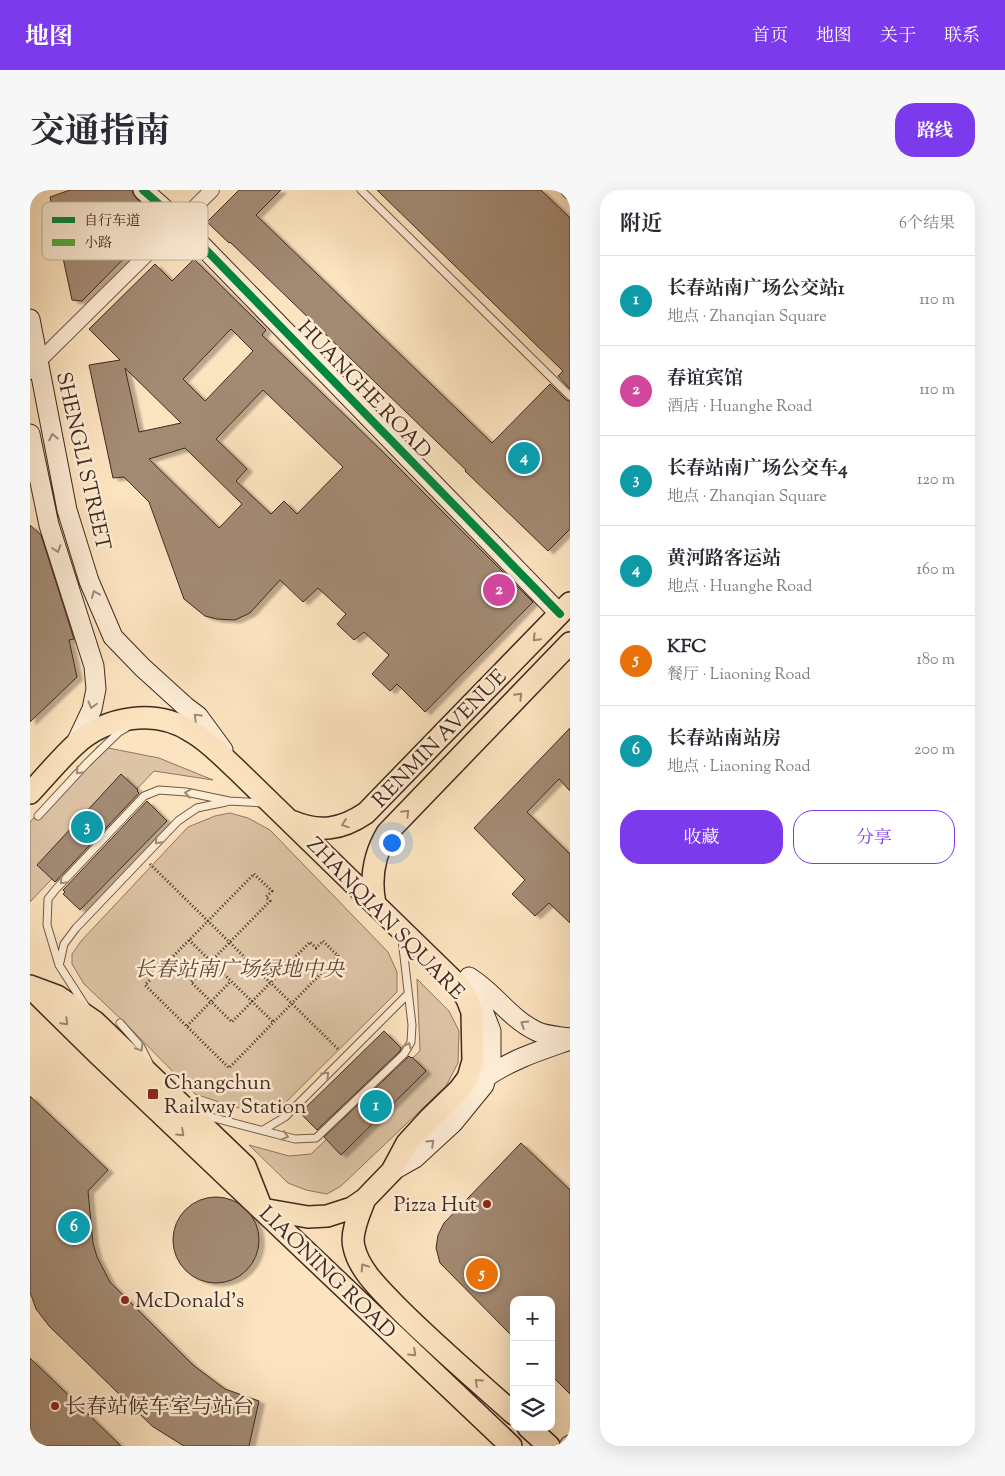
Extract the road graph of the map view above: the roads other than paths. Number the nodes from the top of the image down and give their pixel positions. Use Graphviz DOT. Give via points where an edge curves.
graph roads {
  1 [pos="143,190"];
  2 [pos="212,190"];
  3 [pos="361,190"];
  4 [pos="156,202"];
  5 [pos="200,202"];
  6 [pos="208,251"];
  7 [pos="142,260"];
  8 [pos="30,319"];
  9 [pos="34,367"];
  10 [pos="570,396"];
  11 [pos="30,434"];
  12 [pos="30,507"];
  13 [pos="49,525"];
  14 [pos="565,609"];
  15 [pos="570,643"];
  16 [pos="143,718"];
  17 [pos="75,744"];
  18 [pos="236,769"];
  19 [pos="30,793"];
  20 [pos="229,802"];
  21 [pos="270,803"];
  22 [pos="38,816"];
  23 [pos="288,820"];
  24 [pos="375,904"];
  25 [pos="400,928"];
  26 [pos="59,965"];
  27 [pos="452,968"];
  28 [pos="30,987"];
  29 [pos="408,994"];
  30 [pos="95,1022"];
  31 [pos="120,1023"];
  32 [pos="570,1039"];
  33 [pos="486,1077"];
  34 [pos="154,1078"];
  35 [pos="187,1111"];
  36 [pos="263,1130"];
  37 [pos="392,1171"];
  38 [pos="365,1199"];
  39 [pos="262,1209"];
  40 [pos="510,1410"];
  41 [pos="532,1431"];
  42 [pos="511,1446"];
  43 [pos="549,1446"];
  1 -- 4 [label="main road, HUANGHE ROAD"];
  2 -- 5 [label="street"];
  3 -- 10 [label="lane"];
  6 -- 14 [label="main road, HUANGHE ROAD"];
  7 -- 9 [label="street"];
  8 -- 9 [label="main road, SHENGLI STREET"];
  18 -- 9 [label="main road, SHENGLI STREET, one-way" via="198,716 113,637 89,581 67,510"];
  11 -- 13 [label="main road"];
  12 -- 13 [label="main road"];
  13 -- 17 [label="main road, one-way" via="94,666 96,689 92,709"];
  14 -- 23 [label="main road, RENMIN AVENUE, one-way" via="366,813 355,821 328,828 313,828"];
  24 -- 15 [label="main road, RENMIN AVENUE, one-way" via="372,891 376,857 387,833"];
  16 -- 17 [label="main road, ZHANQIAN SQUARE" via="102,726"];
  16 -- 18 [label="main road, ZHANQIAN SQUARE" via="179,724"];
  16 -- 22 [label="lane, one-way" via="119,732"];
  17 -- 19 [label="main road, ZHANQIAN SQUARE"];
  18 -- 21 [label="main road, ZHANQIAN SQUARE"];
  20 -- 21 [label="lane"];
  20 -- 26 [label="lane, one-way" via="197,808 178,821 76,928 64,944"];
  20 -- 26 [label="lane, one-way" via="186,792 159,790 144,796 48,899 47,925"];
  21 -- 23 [label="main road, ZHANQIAN SQUARE"];
  23 -- 24 [label="main road, ZHANQIAN SQUARE"];
  24 -- 25 [label="main road, ZHANQIAN SQUARE"];
  25 -- 27 [label="main road" via="424,941"];
  25 -- 29 [label="lane"];
  25 -- 37 [label="main road, ZHANQIAN SQUARE" via="467,998 472,1012 473,1062 460,1090 407,1143"];
  26 -- 30 [label="lane"];
  32 -- 27 [label="main road, one-way" via="537,1032 517,1020 481,984"];
  27 -- 33 [label="main road" via="480,1003 491,1031 491,1059"];
  28 -- 30 [label="main road" via="57,996"];
  28 -- 39 [label="main road, LIAONING ROAD, one-way"];
  36 -- 29 [label="lane, one-way" via="285,1117"];
  36 -- 29 [label="lane, one-way" via="295,1139 316,1138 404,1054 411,1042"];
  30 -- 34 [label="main road"];
  31 -- 34 [label="lane, one-way" via="141,1047"];
  32 -- 33 [label="main road" via="522,1057"];
  37 -- 33 [label="main road, one-way" via="415,1158 453,1123"];
  34 -- 35 [label="main road"];
  35 -- 36 [label="lane"];
  35 -- 39 [label="main road" via="246,1166"];
  37 -- 38 [label="main road, ZHANQIAN SQUARE"];
  38 -- 39 [label="main road, ZHANQIAN SQUARE" via="352,1208 327,1216 308,1217"];
  40 -- 38 [label="main road, LIAONING ROAD, one-way" via="423,1333 361,1265 353,1246"];
  39 -- 42 [label="main road, LIAONING ROAD, one-way"];
  41 -- 43 [label="main road"];
}
